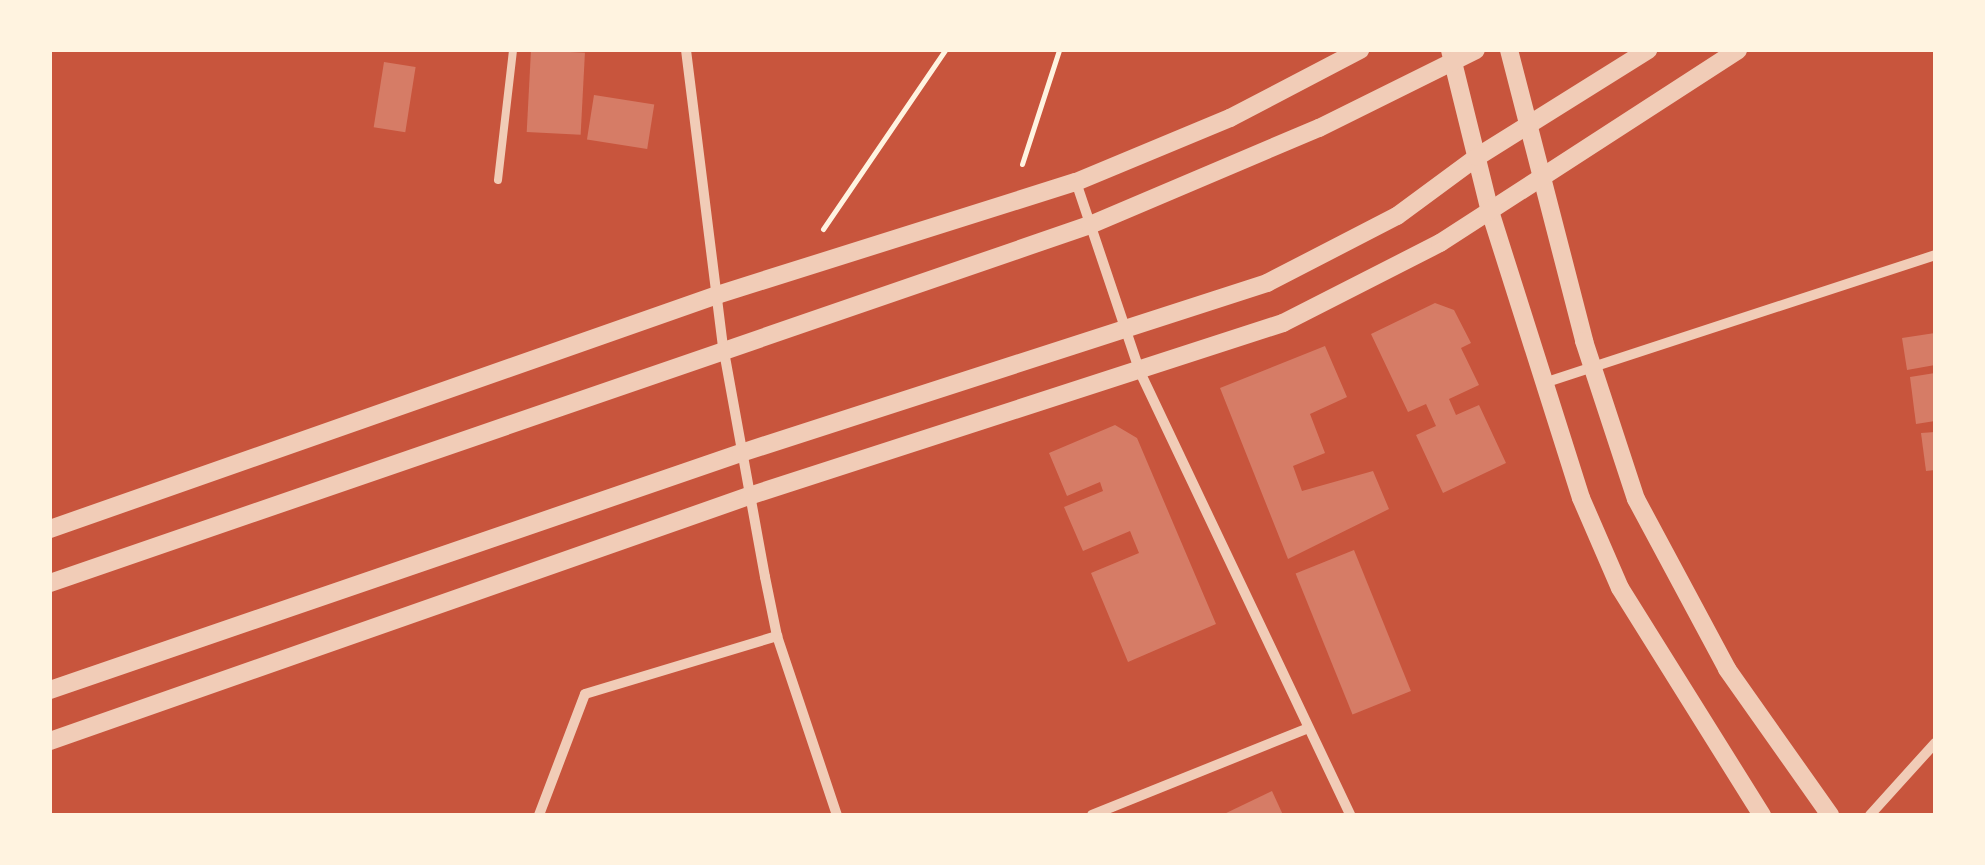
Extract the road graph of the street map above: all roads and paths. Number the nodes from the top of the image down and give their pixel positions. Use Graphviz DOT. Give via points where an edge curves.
graph roads {
  1 [pos="512,50"];
  2 [pos="686,50"];
  3 [pos="945,50"];
  4 [pos="1059,50"];
  5 [pos="1360,50"];
  6 [pos="1476,50"];
  7 [pos="1508,50"];
  8 [pos="1648,50"];
  9 [pos="1738,50"];
  10 [pos="1452,56"];
  11 [pos="1527,127"];
  12 [pos="1477,157"];
  13 [pos="1022,164"];
  14 [pos="1541,177"];
  15 [pos="498,180"];
  16 [pos="1076,182"];
  17 [pos="1490,208"];
  18 [pos="1090,225"];
  19 [pos="823,229"];
  20 [pos="1935,255"];
  21 [pos="717,295"];
  22 [pos="1126,332"];
  23 [pos="724,346"];
  24 [pos="1593,368"];
  25 [pos="1140,372"];
  26 [pos="1544,383"];
  27 [pos="740,453"];
  28 [pos="748,496"];
  29 [pos="50,530"];
  30 [pos="50,583"];
  31 [pos="776,636"];
  32 [pos="50,690"];
  33 [pos="1308,728"];
  34 [pos="50,741"];
  35 [pos="1935,743"];
  36 [pos="540,815"];
  37 [pos="837,815"];
  38 [pos="1092,815"];
  39 [pos="1350,815"];
  40 [pos="1762,815"];
  41 [pos="1830,815"];
  42 [pos="1870,815"];
  1 -- 15 [label="lane"];
  2 -- 21 [label="street"];
  3 -- 19 [label="path"];
  4 -- 13 [label="path"];
  5 -- 16 [label="street" via="1230,118"];
  6 -- 10 [label="street"];
  7 -- 11 [label="street"];
  8 -- 11 [label="street"];
  9 -- 14 [label="street"];
  10 -- 12 [label="street"];
  10 -- 18 [label="street"];
  11 -- 12 [label="street"];
  11 -- 14 [label="street"];
  12 -- 17 [label="street"];
  12 -- 22 [label="street" via="1397,216 1268,284"];
  14 -- 17 [label="street"];
  14 -- 24 [label="street"];
  16 -- 18 [label="street"];
  16 -- 21 [label="street"];
  17 -- 25 [label="street" via="1416,257 1283,323"];
  17 -- 26 [label="street"];
  18 -- 22 [label="street"];
  18 -- 23 [label="street"];
  20 -- 24 [label="street"];
  21 -- 23 [label="street"];
  21 -- 29 [label="street"];
  22 -- 25 [label="street"];
  22 -- 27 [label="street"];
  23 -- 27 [label="street"];
  23 -- 30 [label="street"];
  24 -- 26 [label="street"];
  24 -- 41 [label="street" via="1636,499 1670,568 1727,669"];
  25 -- 28 [label="street"];
  25 -- 33 [label="street"];
  26 -- 40 [label="street" via="1581,498 1620,588"];
  27 -- 28 [label="street"];
  27 -- 32 [label="street"];
  28 -- 31 [label="street"];
  28 -- 34 [label="street"];
  31 -- 36 [label="street" via="585,694"];
  31 -- 37 [label="street"];
  33 -- 38 [label="street"];
  33 -- 39 [label="street"];
  35 -- 42 [label="street"];
}
